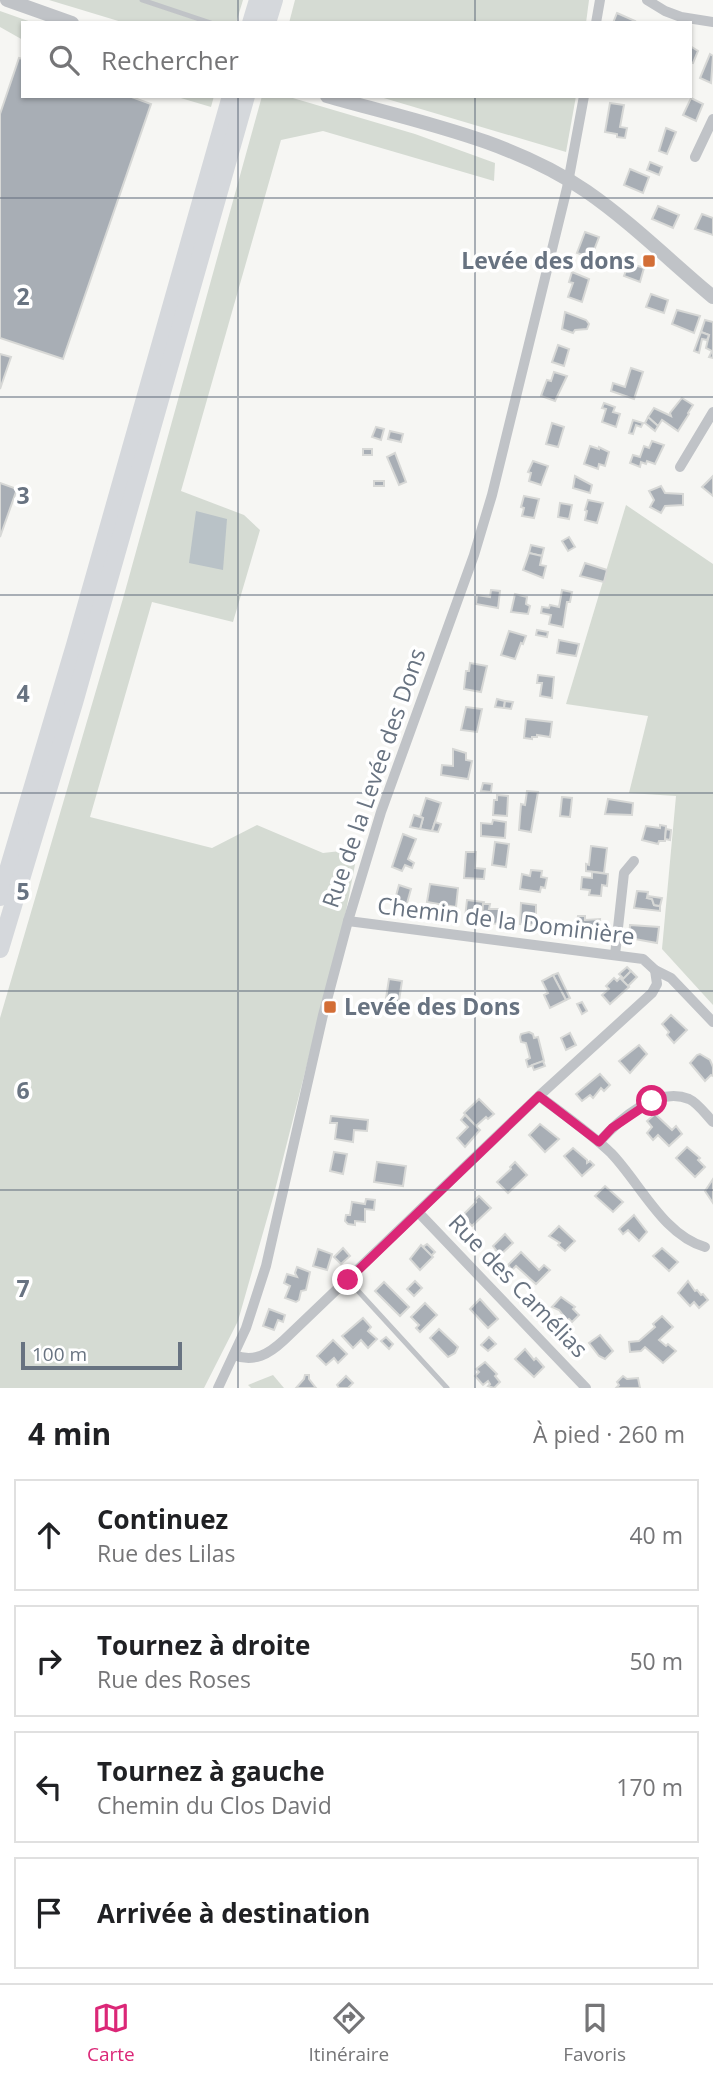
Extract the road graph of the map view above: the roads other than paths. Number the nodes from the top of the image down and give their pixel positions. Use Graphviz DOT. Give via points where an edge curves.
graph roads {
  1 [pos="7,0"];
  2 [pos="142,0"];
  3 [pos="258,0"];
  4 [pos="274,0"];
  5 [pos="600,0"];
  6 [pos="647,0"];
  7 [pos="66,21"];
  8 [pos="205,21"];
  9 [pos="252,21"];
  10 [pos="268,21"];
  11 [pos="596,21"];
  12 [pos="713,22"];
  13 [pos="230,98"];
  14 [pos="245,98"];
  15 [pos="334,98"];
  16 [pos="584,98"];
  17 [pos="713,118"];
  18 [pos="695,157"];
  19 [pos="568,180"];
  20 [pos="713,297"];
  21 [pos="713,412"];
  22 [pos="680,467"];
  23 [pos="634,861"];
  24 [pos="0,897"];
  25 [pos="348,921"];
  26 [pos="0,949"];
  27 [pos="615,955"];
  28 [pos="655,970"];
  29 [pos="713,1022"];
  30 [pos="539,1096"];
  31 [pos="713,1122"];
  32 [pos="599,1142"];
  33 [pos="419,1213"];
  34 [pos="705,1247"];
  35 [pos="348,1280"];
  36 [pos="234,1355"];
  37 [pos="218,1388"];
  38 [pos="447,1388"];
  39 [pos="586,1388"];
  1 -- 7 [label="street"];
  2 -- 8 [label="lane"];
  3 -- 9 [label="highway"];
  4 -- 10 [label="highway"];
  5 -- 11 [label="street"];
  6 -- 12 [label="street" via="681,18"];
  13 -- 24 [label="highway"];
  14 -- 26 [label="highway"];
  15 -- 19 [label="street" via="489,144"];
  16 -- 19 [label="street, Rue de la Levée des Dons"];
  17 -- 18 [label="street"];
  19 -- 20 [label="street"];
  19 -- 25 [label="street, Rue de la Levée des Dons" via="492,495"];
  21 -- 22 [label="street"];
  23 -- 27 [label="street" via="624,873"];
  25 -- 27 [label="street, Chemin de la Dominière"];
  25 -- 36 [label="street, Rue de la Levée des Dons" via="266,1266"];
  27 -- 28 [label="street, Chemin de la Dominière" via="647,961"];
  28 -- 29 [label="street, Chemin de la Dominière" via="671,978"];
  28 -- 30 [label="street" via="657,984 652,993"];
  30 -- 32 [label="street"];
  30 -- 33 [label="street"];
  31 -- 32 [label="street" via="690,1099 663,1097 612,1128"];
  32 -- 34 [label="street" via="684,1238"];
  33 -- 35 [label="street"];
  33 -- 39 [label="street, Rue des Camélias"];
  35 -- 36 [label="street" via="272,1351 247,1359"];
  35 -- 38 [label="lane"];
  36 -- 37 [label="street, Rue de la Levée des Dons"];
}
